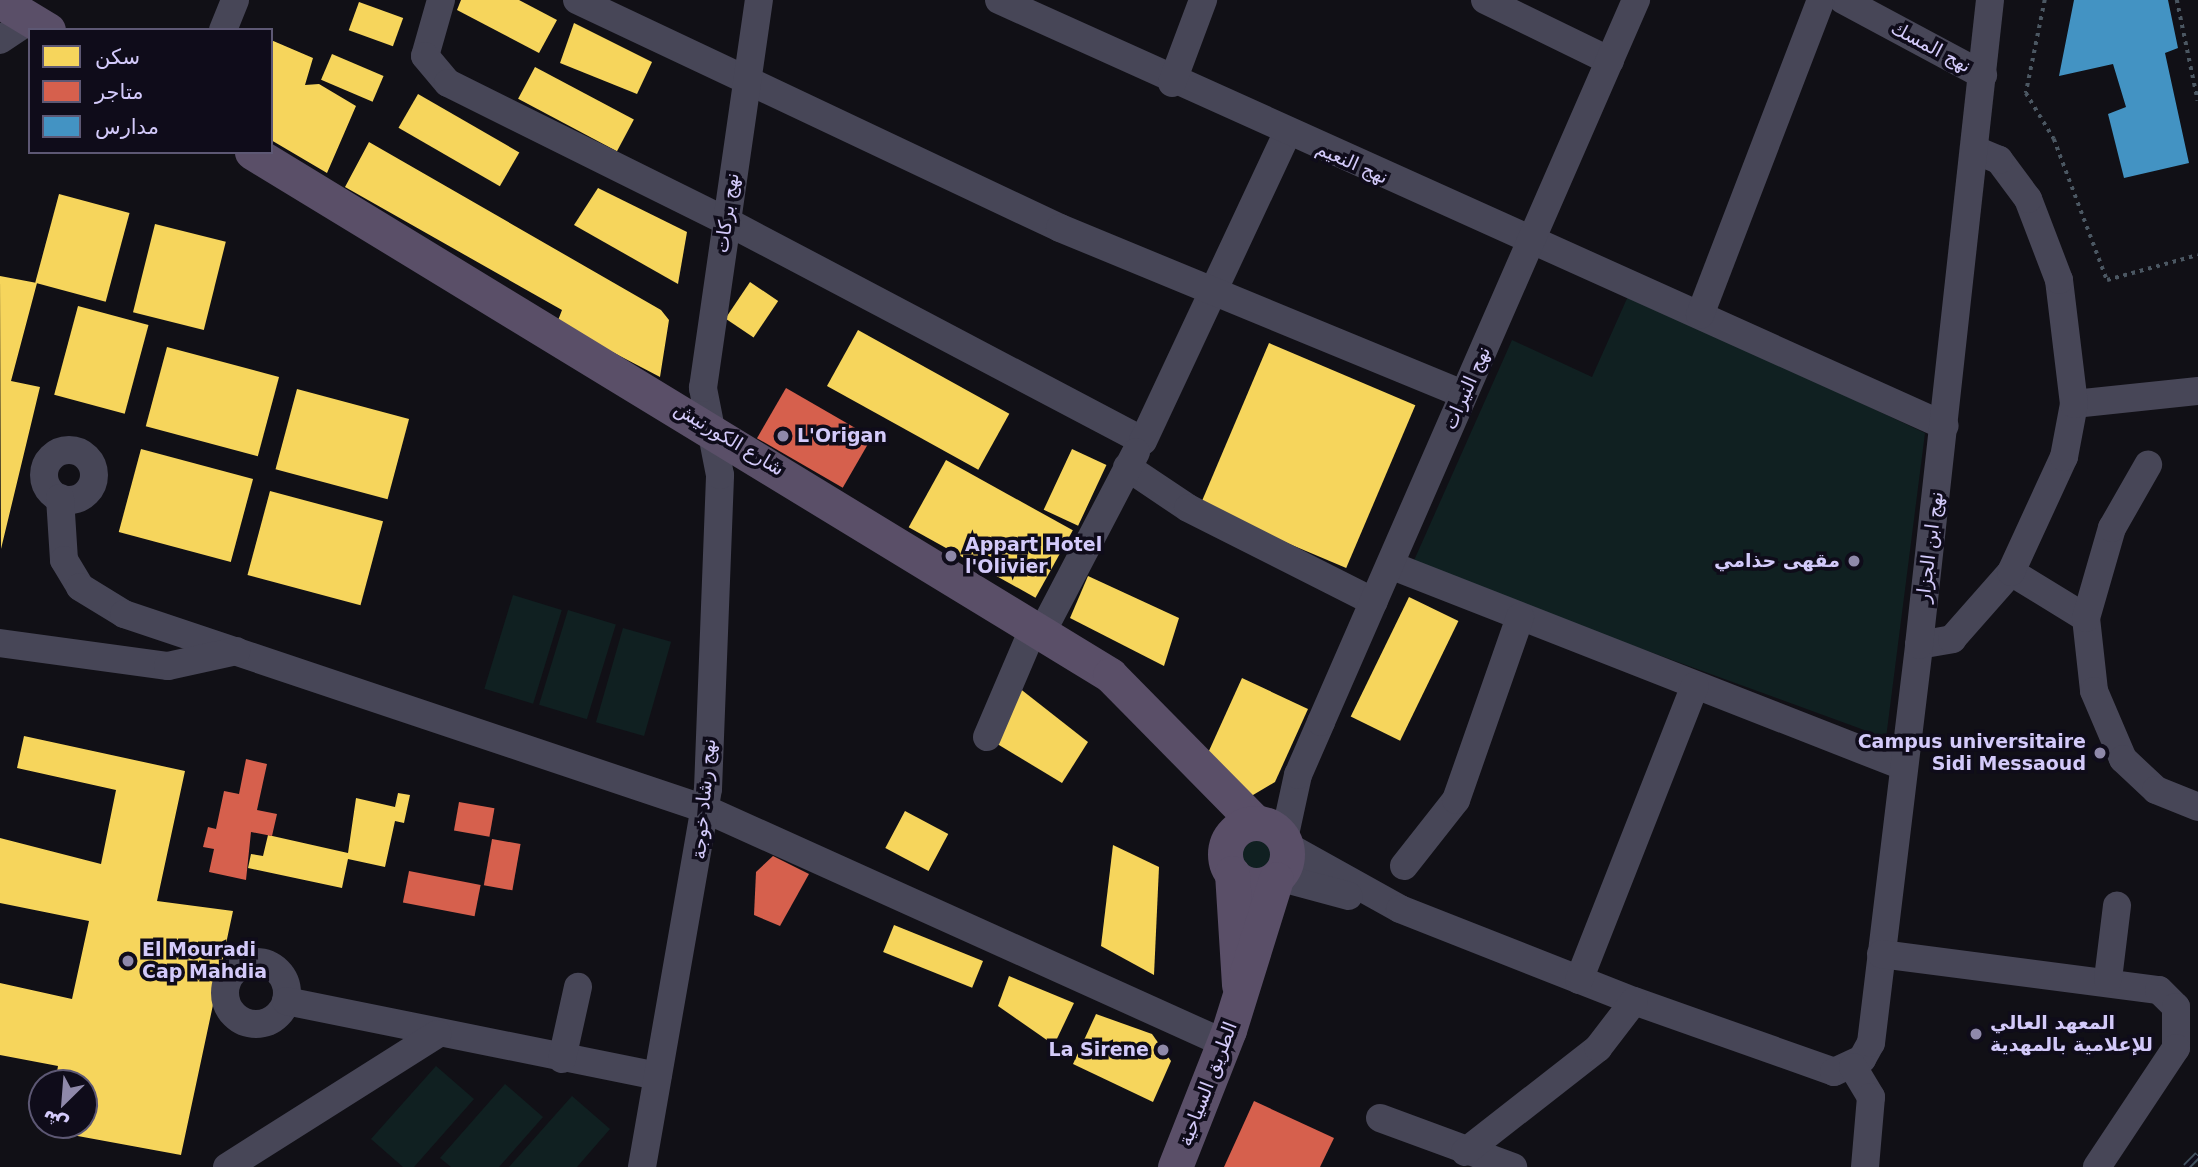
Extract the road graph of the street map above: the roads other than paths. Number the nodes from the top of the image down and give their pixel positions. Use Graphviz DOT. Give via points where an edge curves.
graph roads {
  1 [pos="235,0"];
  2 [pos="441,0"];
  3 [pos="577,0"];
  4 [pos="759,0"];
  5 [pos="999,0"];
  6 [pos="1203,0"];
  7 [pos="1485,0"];
  8 [pos="1636,0"];
  9 [pos="1821,0"];
  10 [pos="1843,0"];
  11 [pos="1990,0"];
  12 [pos="0,1"];
  13 [pos="40,25"];
  14 [pos="224,28"];
  15 [pos="28,30"];
  16 [pos="0,40"];
  17 [pos="1609,61"];
  18 [pos="1983,75"];
  19 [pos="744,83"];
  20 [pos="1172,83"];
  21 [pos="1287,134"];
  22 [pos="1975,150"];
  23 [pos="256,154"];
  24 [pos="726,221"];
  25 [pos="1532,243"];
  26 [pos="1217,294"];
  27 [pos="1700,316"];
  28 [pos="2198,391"];
  29 [pos="1463,394"];
  30 [pos="2074,404"];
  31 [pos="1945,426"];
  32 [pos="711,427"];
  33 [pos="1143,441"];
  34 [pos="2148,465"];
  35 [pos="1127,467"];
  36 [pos="60,498"];
  37 [pos="1390,565"];
  38 [pos="2011,572"];
  39 [pos="1374,602"];
  40 [pos="1520,617"];
  41 [pos="2086,618"];
  42 [pos="1038,630"];
  43 [pos="0,643"];
  44 [pos="1919,645"];
  45 [pos="236,651"];
  46 [pos="1695,686"];
  47 [pos="987,737"];
  48 [pos="1185,752"];
  49 [pos="1903,766"];
  50 [pos="2198,807"];
  51 [pos="705,809"];
  52 [pos="1274,848"];
  53 [pos="1228,862"];
  54 [pos="1404,866"];
  55 [pos="2117,906"];
  56 [pos="1881,954"];
  57 [pos="2108,979"];
  58 [pos="1579,980"];
  59 [pos="578,987"];
  60 [pos="1240,1000"];
  61 [pos="286,1001"];
  62 [pos="1634,1001"];
  63 [pos="437,1034"];
  64 [pos="1224,1044"];
  65 [pos="562,1059"];
  66 [pos="1844,1070"];
  67 [pos="657,1076"];
  68 [pos="1380,1118"];
  69 [pos="1465,1152"];
  70 [pos="227,1167"];
  71 [pos="642,1167"];
  72 [pos="1175,1167"];
  73 [pos="1513,1167"];
  74 [pos="1864,1167"];
  75 [pos="2097,1167"];
  1 -- 14 [label="street"];
  2 -- 24 [label="street" via="425,45 433,73"];
  3 -- 19 [label="street"];
  4 -- 19 [label="street, نهج بركات"];
  5 -- 20 [label="street, نهج النعيم"];
  6 -- 20 [label="street"];
  7 -- 17 [label="street"];
  8 -- 17 [label="street, نهج النيرات"];
  9 -- 27 [label="street"];
  10 -- 18 [label="street, نهج المسك"];
  11 -- 18 [label="street, نهج ابن الجزار"];
  12 -- 13 [label="main road"];
  15 -- 16 [label="street"];
  17 -- 25 [label="street, نهج النيرات"];
  18 -- 22 [label="street, نهج ابن الجزار"];
  19 -- 24 [label="street, نهج بركات"];
  19 -- 26 [label="street"];
  20 -- 21 [label="street, نهج النعيم"];
  21 -- 25 [label="street, نهج النعيم"];
  21 -- 26 [label="street"];
  22 -- 30 [label="street" via="1999,160 2028,199 2059,281"];
  22 -- 31 [label="street, نهج ابن الجزار"];
  23 -- 32 [label="main road, شارع الكورنيش"];
  24 -- 32 [label="street, نهج بركات" via="703,388"];
  24 -- 33 [label="street"];
  25 -- 27 [label="street, نهج النعيم"];
  25 -- 29 [label="street, نهج النيرات"];
  26 -- 29 [label="street"];
  26 -- 33 [label="street"];
  27 -- 31 [label="street, نهج النعيم"];
  28 -- 30 [label="street"];
  29 -- 37 [label="street, نهج النيرات"];
  30 -- 38 [label="street" via="2064,457"];
  31 -- 44 [label="street, نهج ابن الجزار"];
  32 -- 42 [label="main road, شارع الكورنيش"];
  32 -- 51 [label="street, نهج رشاد خوجة" via="720,475"];
  33 -- 35 [label="street"];
  34 -- 41 [label="street" via="2112,528"];
  35 -- 39 [label="street" via="1188,508"];
  35 -- 42 [label="street"];
  36 -- 45 [label="street" via="64,560 80,587 124,614"];
  37 -- 39 [label="street, نهج النيرات"];
  37 -- 40 [label="street"];
  38 -- 41 [label="street"];
  38 -- 44 [label="street" via="1952,639"];
  39 -- 52 [label="street, نهج النيرات" via="1298,775"];
  40 -- 46 [label="street"];
  40 -- 54 [label="street" via="1455,800"];
  41 -- 50 [label="street" via="2094,691 2123,759 2156,790"];
  42 -- 47 [label="street"];
  42 -- 48 [label="main road, شارع الكورنيش" via="1110,675"];
  43 -- 45 [label="street" via="168,666"];
  44 -- 49 [label="street, نهج ابن الجزار"];
  45 -- 51 [label="street"];
  46 -- 49 [label="street"];
  46 -- 58 [label="street"];
  48 -- 52 [label="main road, شارع الكورنيش"];
  48 -- 53 [label="main road, شارع الكورنيش"];
  49 -- 56 [label="street, نهج ابن الجزار"];
  51 -- 64 [label="street"];
  51 -- 67 [label="street, نهج رشاد خوجة"];
  52 -- 53 [label="main road" via="1232,834"];
  52 -- 53 [label="main road" via="1252,885"];
  52 -- 58 [label="street" via="1400,909"];
  52 -- 60 [label="main road, الطريق السياحية"];
  53 -- 60 [label="main road, الطريق السياحية"];
  55 -- 57 [label="street"];
  56 -- 57 [label="street"];
  56 -- 66 [label="street, نهج ابن الجزار" via="1871,1042"];
  57 -- 75 [label="street" via="2159,990 2176,1007 2176,1048"];
  58 -- 62 [label="street"];
  59 -- 65 [label="street"];
  60 -- 64 [label="main road, الطريق السياحية"];
  61 -- 63 [label="street"];
  62 -- 66 [label="street"];
  62 -- 69 [label="street" via="1598,1048"];
  63 -- 65 [label="street"];
  63 -- 70 [label="street"];
  64 -- 72 [label="main road, الطريق السياحية"];
  65 -- 67 [label="street"];
  66 -- 74 [label="street" via="1871,1097"];
  67 -- 71 [label="street, نهج رشاد خوجة"];
  68 -- 69 [label="street"];
  69 -- 73 [label="street"];
}
